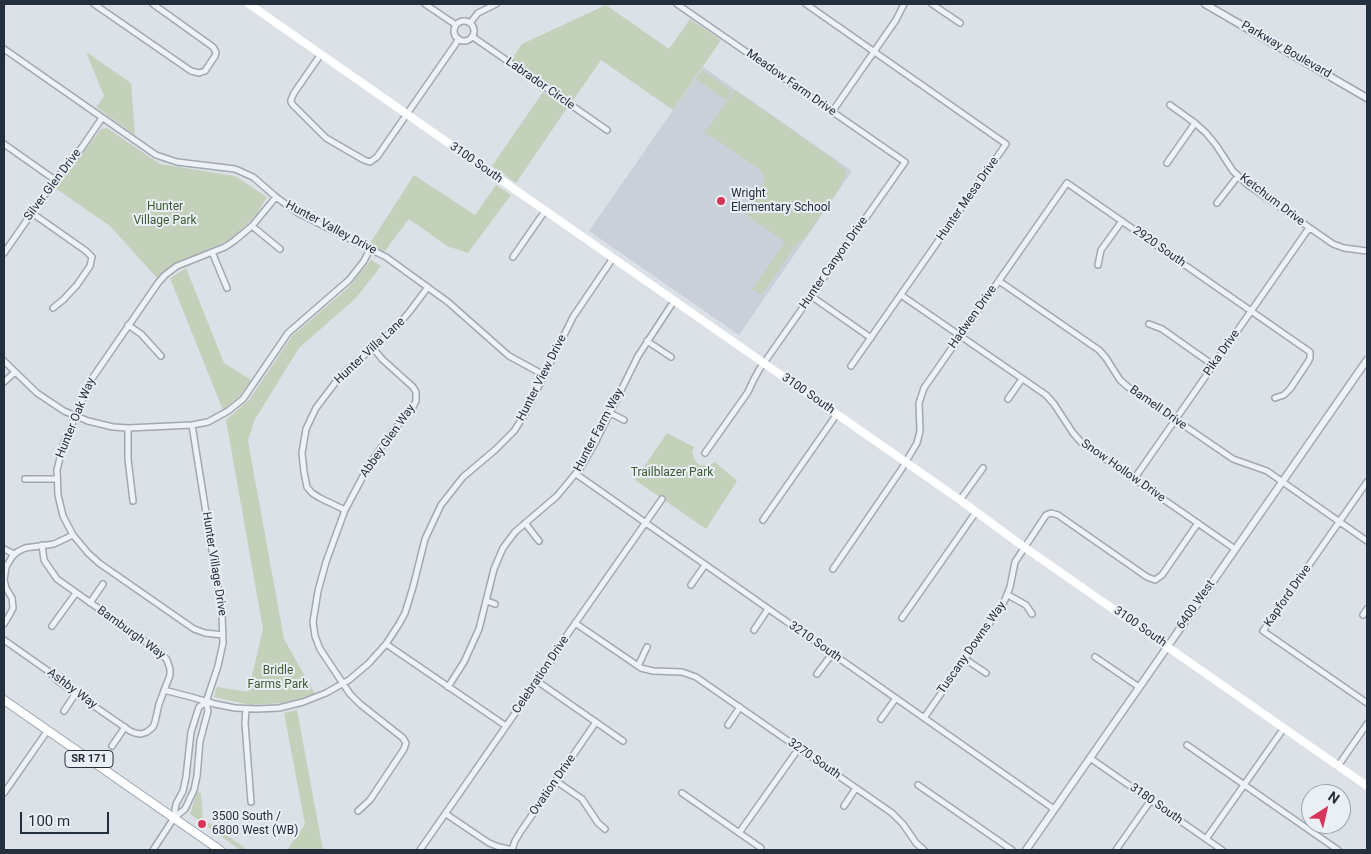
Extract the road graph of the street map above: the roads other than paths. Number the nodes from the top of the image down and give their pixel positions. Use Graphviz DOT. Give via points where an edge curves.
graph roads {
  1 [pos="94,4"];
  2 [pos="153,4"];
  3 [pos="249,4"];
  4 [pos="426,4"];
  5 [pos="496,4"];
  6 [pos="677,4"];
  7 [pos="806,4"];
  8 [pos="904,4"];
  9 [pos="932,4"];
  10 [pos="1205,4"];
  11 [pos="470,23"];
  12 [pos="960,23"];
  13 [pos="456,25"];
  14 [pos="473,37"];
  15 [pos="459,40"];
  16 [pos="4,49"];
  17 [pos="874,51"];
  18 [pos="321,54"];
  19 [pos="1367,98"];
  20 [pos="1170,105"];
  21 [pos="832,112"];
  22 [pos="407,114"];
  23 [pos="102,118"];
  24 [pos="1195,123"];
  25 [pos="607,130"];
  26 [pos="4,144"];
  27 [pos="904,162"];
  28 [pos="1166,163"];
  29 [pos="1238,176"];
  30 [pos="55,180"];
  31 [pos="1067,183"];
  32 [pos="276,197"];
  33 [pos="1217,203"];
  34 [pos="545,210"];
  35 [pos="32,213"];
  36 [pos="1122,220"];
  37 [pos="252,226"];
  38 [pos="1309,228"];
  39 [pos="280,249"];
  40 [pos="370,249"];
  41 [pos="1367,251"];
  42 [pos="212,252"];
  43 [pos="4,253"];
  44 [pos="513,257"];
  45 [pos="613,258"];
  46 [pos="1098,265"];
  47 [pos="999,281"];
  48 [pos="227,288"];
  49 [pos="428,288"];
  50 [pos="901,295"];
  51 [pos="811,296"];
  52 [pos="674,301"];
  53 [pos="53,308"];
  54 [pos="1251,311"];
  55 [pos="1150,324"];
  56 [pos="128,325"];
  57 [pos="960,336"];
  58 [pos="871,338"];
  59 [pos="647,341"];
  60 [pos="373,348"];
  61 [pos="161,356"];
  62 [pos="670,357"];
  63 [pos="1367,360"];
  64 [pos="4,361"];
  65 [pos="764,363"];
  66 [pos="1213,365"];
  67 [pos="852,366"];
  68 [pos="15,372"];
  69 [pos="544,375"];
  70 [pos="1022,379"];
  71 [pos="4,382"];
  72 [pos="1275,398"];
  73 [pos="1008,399"];
  74 [pos="610,413"];
  75 [pos="837,414"];
  76 [pos="75,416"];
  77 [pos="624,420"];
  78 [pos="1175,420"];
  79 [pos="192,425"];
  80 [pos="128,428"];
  81 [pos="705,453"];
  82 [pos="906,462"];
  83 [pos="983,468"];
  84 [pos="576,474"];
  85 [pos="25,479"];
  86 [pos="56,479"];
  87 [pos="1134,479"];
  88 [pos="1282,482"];
  89 [pos="1367,482"];
  90 [pos="662,499"];
  91 [pos="960,500"];
  92 [pos="133,501"];
  93 [pos="345,510"];
  94 [pos="976,512"];
  95 [pos="762,520"];
  96 [pos="1340,522"];
  97 [pos="524,523"];
  98 [pos="645,523"];
  99 [pos="1198,523"];
  100 [pos="72,534"];
  101 [pos="538,541"];
  102 [pos="1367,541"];
  103 [pos="42,546"];
  104 [pos="1024,547"];
  105 [pos="4,549"];
  106 [pos="1235,549"];
  107 [pos="14,554"];
  108 [pos="705,565"];
  109 [pos="833,569"];
  110 [pos="103,584"];
  111 [pos="691,585"];
  112 [pos="76,593"];
  113 [pos="1008,596"];
  114 [pos="487,601"];
  115 [pos="90,603"];
  116 [pos="495,604"];
  117 [pos="768,609"];
  118 [pos="1367,609"];
  119 [pos="1032,614"];
  120 [pos="1363,615"];
  121 [pos="902,618"];
  122 [pos="575,623"];
  123 [pos="4,624"];
  124 [pos="52,626"];
  125 [pos="754,630"];
  126 [pos="223,634"];
  127 [pos="4,640"];
  128 [pos="386,644"];
  129 [pos="647,647"];
  130 [pos="1167,647"];
  131 [pos="832,654"];
  132 [pos="1095,657"];
  133 [pos="965,659"];
  134 [pos="638,666"];
  135 [pos="986,673"];
  136 [pos="817,674"];
  137 [pos="538,681"];
  138 [pos="344,684"];
  139 [pos="448,687"];
  140 [pos="1139,687"];
  141 [pos="164,690"];
  142 [pos="76,693"];
  143 [pos="896,698"];
  144 [pos="4,700"];
  145 [pos="206,702"];
  146 [pos="1367,703"];
  147 [pos="740,707"];
  148 [pos="246,709"];
  149 [pos="64,711"];
  150 [pos="924,718"];
  151 [pos="881,719"];
  152 [pos="596,722"];
  153 [pos="1367,724"];
  154 [pos="728,725"];
  155 [pos="506,726"];
  156 [pos="125,727"];
  157 [pos="1284,728"];
  158 [pos="48,730"];
  159 [pos="141,734"];
  160 [pos="623,741"];
  161 [pos="1187,745"];
  162 [pos="112,746"];
  163 [pos="798,748"];
  164 [pos="1090,758"];
  165 [pos="1338,766"];
  166 [pos="556,781"];
  167 [pos="918,785"];
  168 [pos="1244,785"];
  169 [pos="1367,786"];
  170 [pos="856,788"];
  171 [pos="682,793"];
  172 [pos="4,794"];
  173 [pos="1151,800"];
  174 [pos="252,802"];
  175 [pos="844,806"];
  176 [pos="1054,809"];
  177 [pos="358,811"];
  178 [pos="446,814"];
  179 [pos="174,818"];
  180 [pos="605,829"];
  181 [pos="739,833"];
  182 [pos="1206,839"];
  183 [pos="761,848"];
  184 [pos="153,850"];
  185 [pos="220,850"];
  186 [pos="420,850"];
  187 [pos="512,850"];
  188 [pos="924,850"];
  189 [pos="1012,850"];
  190 [pos="1026,850"];
  191 [pos="1116,850"];
  192 [pos="1222,850"];
  193 [pos="1338,850"];
  1 -- 2 [label="street" via="193,72 202,73 215,58 212,45"];
  3 -- 18 [label="main road, 3100 South"];
  4 -- 13 [label="street"];
  5 -- 11 [label="street" via="478,12"];
  6 -- 21 [label="street, Meadow Farm Drive"];
  7 -- 17 [label="street"];
  8 -- 17 [label="street"];
  9 -- 12 [label="street"];
  10 -- 19 [label="street, Parkway Boulevard"];
  11 -- 13 [label="street" via="464,21"];
  11 -- 14 [label="street"];
  13 -- 15 [label="street" via="454,34"];
  14 -- 15 [label="street" via="468,41"];
  14 -- 25 [label="street, Labrador Circle"];
  15 -- 22 [label="street"];
  16 -- 23 [label="street, Hunter Valley Drive"];
  17 -- 21 [label="street"];
  17 -- 50 [label="street, Hunter Mesa Drive" via="1006,144"];
  18 -- 22 [label="main road, 3100 South"];
  18 -- 22 [label="street" via="290,100 326,138 370,162 378,157"];
  20 -- 24 [label="street, Ketchum Drive"];
  21 -- 27 [label="street, Meadow Farm Drive"];
  22 -- 34 [label="main road, 3100 South"];
  23 -- 30 [label="street, Silver Glen Drive"];
  23 -- 32 [label="street, Hunter Valley Drive" via="162,158 241,171"];
  24 -- 28 [label="street"];
  24 -- 29 [label="street, Ketchum Drive" via="1212,139"];
  26 -- 30 [label="street"];
  27 -- 51 [label="street, Hunter Canyon Drive"];
  29 -- 33 [label="street"];
  29 -- 38 [label="street, Ketchum Drive"];
  30 -- 35 [label="street, Silver Glen Drive"];
  31 -- 36 [label="street, 2920 South"];
  31 -- 47 [label="street, Hadwen Drive"];
  32 -- 37 [label="street, Hunter Oak Way"];
  32 -- 40 [label="street, Hunter Valley Drive" via="298,213"];
  34 -- 44 [label="street"];
  34 -- 45 [label="main road, 3100 South"];
  35 -- 43 [label="street, Silver Glen Drive"];
  35 -- 53 [label="street" via="92,257 77,285"];
  36 -- 46 [label="street" via="1101,250"];
  36 -- 54 [label="street, 2920 South"];
  37 -- 39 [label="street"];
  37 -- 42 [label="street, Hunter Oak Way" via="234,241"];
  38 -- 41 [label="street, Ketchum Drive" via="1337,246"];
  38 -- 54 [label="street, Pika Drive"];
  40 -- 49 [label="street, Hunter Valley Drive"];
  40 -- 79 [label="street" via="349,280 284,336 239,403 215,419"];
  42 -- 48 [label="street"];
  42 -- 56 [label="street, Hunter Oak Way" via="177,266 165,275"];
  45 -- 52 [label="main road, 3100 South"];
  45 -- 69 [label="street, Hunter View Drive" via="577,310"];
  47 -- 57 [label="street, Hadwen Drive"];
  47 -- 78 [label="street, Bamell Drive" via="1099,350 1122,382"];
  49 -- 60 [label="street, Hunter Villa Lane" via="403,320"];
  49 -- 69 [label="street, Hunter Valley Drive" via="509,356"];
  50 -- 57 [label="street, Snow Hollow Drive"];
  50 -- 58 [label="street, Hunter Mesa Drive"];
  51 -- 58 [label="street"];
  51 -- 65 [label="street, Hunter Canyon Drive"];
  52 -- 59 [label="street, Hunter Farm Way"];
  52 -- 65 [label="main road, 3100 South"];
  54 -- 66 [label="street, Pika Drive"];
  54 -- 72 [label="street, 2920 South" via="1310,352 1308,362 1290,389"];
  55 -- 66 [label="street"];
  56 -- 61 [label="street"];
  56 -- 76 [label="street, Hunter Oak Way" via="94,374"];
  57 -- 70 [label="street, Snow Hollow Drive"];
  57 -- 82 [label="street, Hadwen Drive" via="922,391 919,436"];
  58 -- 67 [label="street, Hunter Mesa Drive"];
  59 -- 62 [label="street"];
  59 -- 74 [label="street, Hunter Farm Way"];
  60 -- 93 [label="street, Abbey Glen Way" via="413,387 416,401 374,458"];
  60 -- 93 [label="street, Hunter Villa Lane" via="328,391 309,422 302,445 302,463 308,487 320,498"];
  63 -- 88 [label="street, 6400 West"];
  64 -- 68 [label="street"];
  65 -- 75 [label="main road, 3100 South"];
  65 -- 81 [label="street, Hunter Canyon Drive" via="748,392"];
  66 -- 78 [label="street, Pika Drive"];
  68 -- 71 [label="street"];
  68 -- 76 [label="street" via="37,393"];
  69 -- 128 [label="street, Hunter View Drive" via="514,431 463,477 440,505 425,539 404,613"];
  70 -- 73 [label="street"];
  70 -- 87 [label="street, Snow Hollow Drive" via="1052,401 1079,440"];
  74 -- 77 [label="street"];
  74 -- 84 [label="street, Hunter Farm Way"];
  75 -- 82 [label="main road, 3100 South"];
  75 -- 95 [label="street"];
  76 -- 80 [label="street" via="96,424"];
  76 -- 86 [label="street, Hunter Oak Way" via="60,453"];
  78 -- 87 [label="street, Pika Drive"];
  78 -- 88 [label="street, Bamell Drive" via="1233,460 1264,470"];
  79 -- 80 [label="street"];
  79 -- 126 [label="street, Hunter Village Drive"];
  80 -- 92 [label="street"];
  82 -- 91 [label="main road, 3100 South"];
  82 -- 109 [label="street, Hadwen Drive"];
  83 -- 91 [label="street"];
  84 -- 97 [label="street, Hunter Farm Way" via="549,504"];
  84 -- 98 [label="street, 3210 South"];
  85 -- 86 [label="street"];
  86 -- 100 [label="street, Hunter Oak Way" via="59,504"];
  87 -- 99 [label="street, Snow Hollow Drive"];
  88 -- 96 [label="street, Bamell Drive"];
  88 -- 106 [label="street, 6400 West"];
  89 -- 96 [label="street, Kapford Drive"];
  90 -- 98 [label="street, Celebration Drive"];
  91 -- 94 [label="main road, 3100 South"];
  93 -- 138 [label="street, Abbey Glen Way" via="326,562 313,622 320,649"];
  94 -- 104 [label="main road, 3100 South"];
  94 -- 121 [label="street"];
  96 -- 102 [label="street, Bamell Drive"];
  96 -- 146 [label="street, Kapford Drive" via="1263,631"];
  97 -- 101 [label="street"];
  97 -- 114 [label="street, Hunter Farm Way" via="498,558"];
  98 -- 108 [label="street, 3210 South"];
  98 -- 122 [label="street, Celebration Drive"];
  99 -- 104 [label="street, Tuscany Downs Way" via="1162,575 1155,580 1146,577 1058,515 1050,514 1043,518"];
  99 -- 106 [label="street, Snow Hollow Drive"];
  100 -- 103 [label="street"];
  100 -- 126 [label="street, Hunter Oak Way" via="93,558 194,629"];
  103 -- 107 [label="street" via="25,548"];
  103 -- 112 [label="street, Bamburgh Way" via="43,558 49,569"];
  104 -- 113 [label="street, Tuscany Downs Way" via="1015,562"];
  104 -- 130 [label="main road, 3100 South"];
  105 -- 107 [label="street"];
  106 -- 130 [label="street, 6400 West"];
  107 -- 123 [label="street" via="4,576 13,605"];
  108 -- 111 [label="street"];
  108 -- 117 [label="street, 3210 South"];
  110 -- 115 [label="street"];
  112 -- 115 [label="street, Bamburgh Way"];
  112 -- 124 [label="street"];
  113 -- 119 [label="street" via="1026,605"];
  113 -- 133 [label="street, Tuscany Downs Way"];
  114 -- 116 [label="street"];
  114 -- 139 [label="street, Hunter Farm Way" via="474,642"];
  115 -- 141 [label="street, Bamburgh Way" via="165,657 170,675"];
  117 -- 125 [label="street"];
  117 -- 131 [label="street, 3210 South"];
  118 -- 120 [label="street"];
  122 -- 134 [label="street"];
  122 -- 137 [label="street, Celebration Drive"];
  126 -- 145 [label="street, Hunter Village Drive" via="220,658"];
  127 -- 142 [label="street, Ashby Way"];
  128 -- 138 [label="street, Hunter View Drive" via="369,664"];
  128 -- 139 [label="street"];
  129 -- 134 [label="street"];
  130 -- 140 [label="street, 6400 West"];
  130 -- 157 [label="main road, 3100 South"];
  131 -- 136 [label="street"];
  131 -- 143 [label="street, 3210 South"];
  132 -- 140 [label="street"];
  133 -- 135 [label="street"];
  133 -- 150 [label="street, Tuscany Downs Way"];
  134 -- 147 [label="street, 3270 South" via="696,677"];
  137 -- 152 [label="street"];
  137 -- 155 [label="street, Celebration Drive"];
  138 -- 148 [label="street, Hunter View Drive" via="290,706"];
  138 -- 177 [label="street, Abbey Glen Way" via="357,701 406,743 370,800"];
  139 -- 155 [label="street"];
  140 -- 164 [label="street, 6400 West"];
  141 -- 145 [label="street, Hunter View Drive"];
  141 -- 159 [label="street, Bamburgh Way" via="153,726"];
  142 -- 149 [label="street"];
  142 -- 156 [label="street, Ashby Way"];
  143 -- 150 [label="street, 3210 South"];
  143 -- 151 [label="street"];
  144 -- 158 [label="main road, SR 171"];
  145 -- 148 [label="street, Hunter View Drive"];
  145 -- 179 [label="street, Hunter Village Drive" via="199,707 191,732 184,786"];
  145 -- 179 [label="street, Hunter Village Drive" via="208,710 200,741 194,790 185,809"];
  147 -- 154 [label="street"];
  147 -- 163 [label="street, 3270 South"];
  148 -- 174 [label="street"];
  150 -- 176 [label="street, 3210 South"];
  152 -- 160 [label="street"];
  152 -- 166 [label="street, Ovation Drive"];
  153 -- 165 [label="street"];
  155 -- 178 [label="street, Celebration Drive"];
  156 -- 159 [label="street, Ashby Way"];
  156 -- 162 [label="street"];
  157 -- 165 [label="main road, 3100 South"];
  157 -- 168 [label="street"];
  158 -- 172 [label="street"];
  158 -- 179 [label="main road, SR 171"];
  161 -- 168 [label="street"];
  163 -- 170 [label="street, 3270 South"];
  163 -- 181 [label="street"];
  164 -- 173 [label="street, 3180 South"];
  164 -- 176 [label="street, 6400 West"];
  165 -- 169 [label="main road, 3100 South"];
  166 -- 180 [label="street" via="582,799"];
  166 -- 187 [label="street, Ovation Drive" via="521,831"];
  167 -- 189 [label="street"];
  168 -- 182 [label="street"];
  168 -- 193 [label="street"];
  170 -- 175 [label="street"];
  170 -- 188 [label="street, 3270 South" via="896,816"];
  171 -- 181 [label="street"];
  173 -- 182 [label="street, 3180 South"];
  173 -- 191 [label="street"];
  176 -- 190 [label="street, 6400 West"];
  178 -- 186 [label="street, Celebration Drive"];
  178 -- 187 [label="street" via="489,843"];
  179 -- 184 [label="street"];
  179 -- 185 [label="main road, SR 171"];
  181 -- 183 [label="street"];
  182 -- 192 [label="street, 3180 South"];
}
